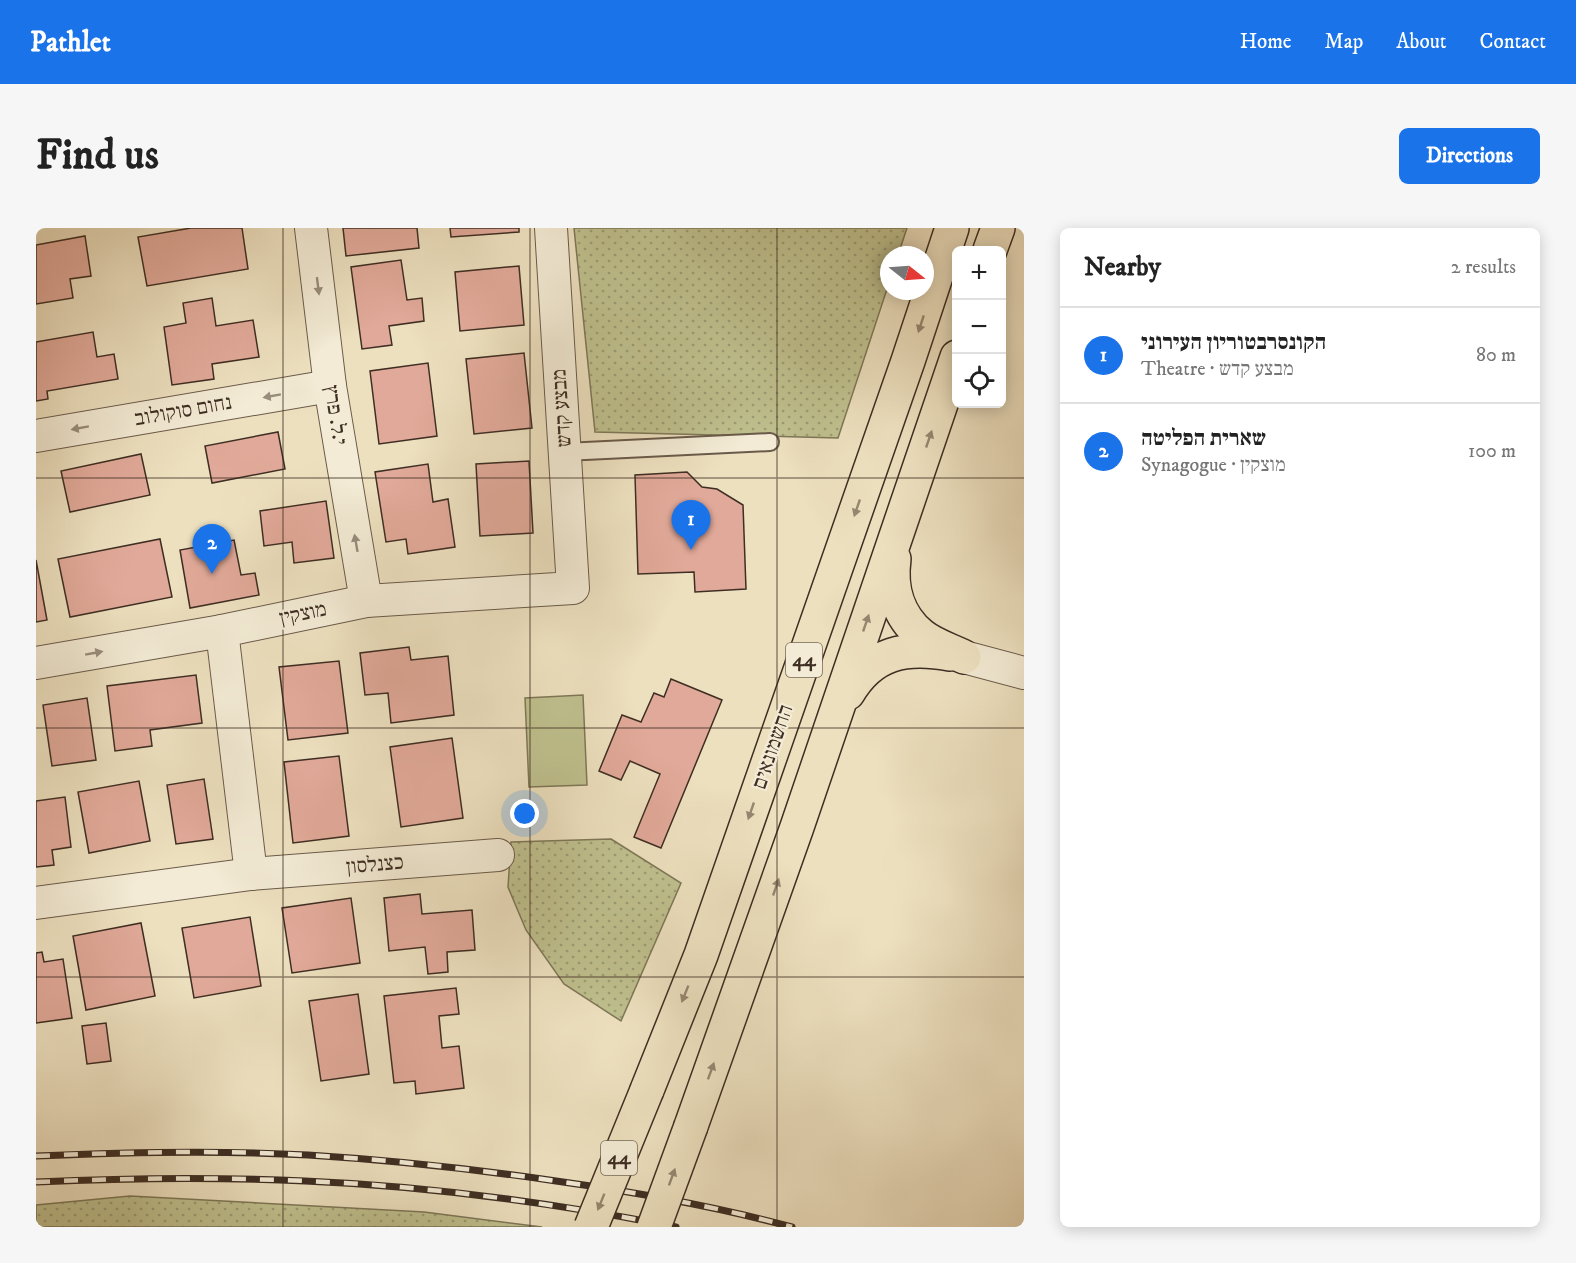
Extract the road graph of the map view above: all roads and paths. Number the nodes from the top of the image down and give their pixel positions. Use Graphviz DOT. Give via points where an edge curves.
graph roads {
  1 [pos="311,228"];
  2 [pos="551,228"];
  3 [pos="952,228"];
  4 [pos="952,371"];
  5 [pos="330,386"];
  6 [pos="36,436"];
  7 [pos="770,442"];
  8 [pos="565,452"];
  9 [pos="906,504"];
  10 [pos="573,588"];
  11 [pos="366,601"];
  12 [pos="222,631"];
  13 [pos="964,657"];
  14 [pos="36,663"];
  15 [pos="1024,673"];
  16 [pos="833,718"];
  17 [pos="498,855"];
  18 [pos="251,874"];
  19 [pos="36,903"];
  20 [pos="591,1227"];
  21 [pos="654,1227"];
  1 -- 5 [label="street, י.ל. פרץ, one-way"];
  2 -- 8 [label="street, מבצע קדש"];
  3 -- 20 [label="highway, החשמונאים / 44, one-way, bridge" via="701,955"];
  9 -- 4 [label="highway, 44, one-way"];
  5 -- 6 [label="street, נחום סוקולוב, one-way"];
  11 -- 5 [label="street, י.ל. פרץ, one-way"];
  7 -- 8 [label="lane"];
  8 -- 10 [label="street, מבצע קדש"];
  9 -- 13 [label="highway" via="893,570 900,609 923,637"];
  16 -- 9 [label="highway, 44, one-way"];
  10 -- 11 [label="street, מוצקין"];
  11 -- 12 [label="street, מוצקין"];
  14 -- 12 [label="street, מוצקין, one-way"];
  12 -- 18 [label="street"];
  13 -- 15 [label="street"];
  13 -- 16 [label="highway" via="907,650 888,656 869,666"];
  21 -- 16 [label="highway, 44, one-way, bridge"];
  17 -- 18 [label="street, כצנלסון"];
  18 -- 19 [label="street, כצנלסון"];
}
